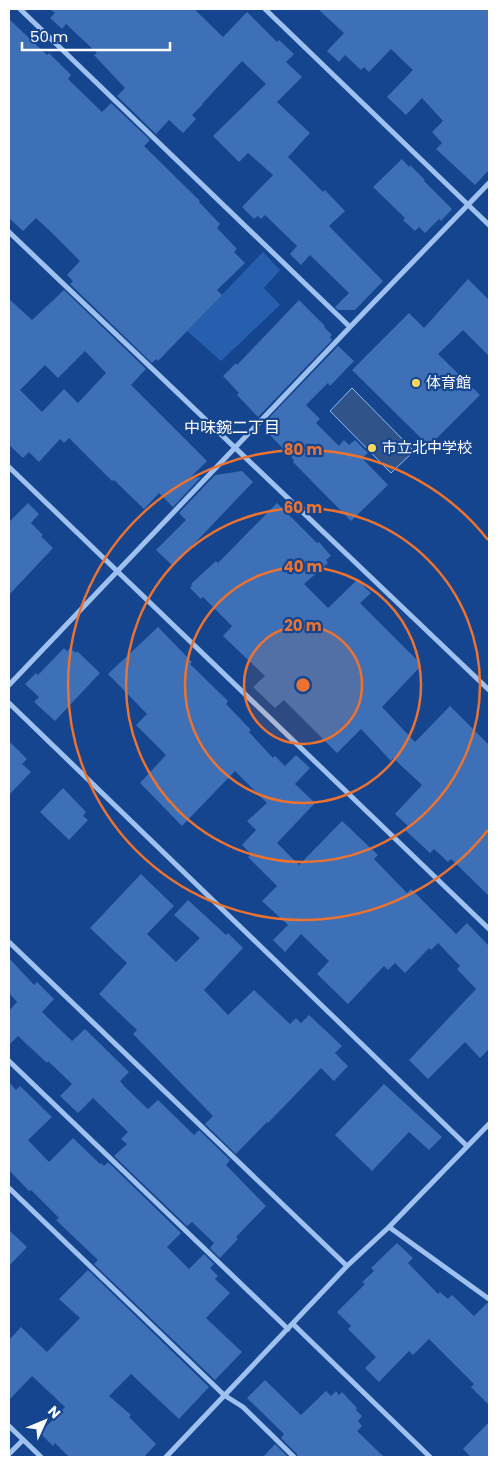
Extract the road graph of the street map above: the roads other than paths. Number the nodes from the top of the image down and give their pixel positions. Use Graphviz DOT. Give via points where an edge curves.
graph roads {
  1 [pos="20,9"];
  2 [pos="265,9"];
  3 [pos="489,183"];
  4 [pos="468,205"];
  5 [pos="489,225"];
  6 [pos="9,232"];
  7 [pos="350,327"];
  8 [pos="234,448"];
  9 [pos="9,467"];
  10 [pos="118,571"];
  11 [pos="9,685"];
  12 [pos="489,690"];
  13 [pos="9,703"];
  14 [pos="489,929"];
  15 [pos="9,942"];
  16 [pos="9,1061"];
  17 [pos="489,1124"];
  18 [pos="467,1146"];
  19 [pos="9,1188"];
  20 [pos="389,1227"];
  21 [pos="347,1266"];
  22 [pos="489,1299"];
  23 [pos="293,1324"];
  24 [pos="288,1329"];
  25 [pos="224,1395"];
  26 [pos="9,1426"];
  27 [pos="23,1440"];
  28 [pos="9,1454"];
  29 [pos="41,1457"];
  30 [pos="166,1457"];
  31 [pos="294,1457"];
  32 [pos="430,1457"];
  1 -- 7 [label="street"];
  2 -- 4 [label="street"];
  3 -- 4 [label="street"];
  4 -- 5 [label="street"];
  4 -- 7 [label="street"];
  6 -- 8 [label="street"];
  7 -- 8 [label="street"];
  8 -- 10 [label="street"];
  8 -- 12 [label="street"];
  9 -- 10 [label="street"];
  10 -- 11 [label="street"];
  10 -- 14 [label="street"];
  13 -- 18 [label="street"];
  15 -- 21 [label="street"];
  16 -- 24 [label="street"];
  17 -- 18 [label="street"];
  18 -- 20 [label="street"];
  19 -- 25 [label="street"];
  20 -- 21 [label="street"];
  20 -- 22 [label="street"];
  21 -- 23 [label="street"];
  23 -- 24 [label="street"];
  23 -- 32 [label="street"];
  24 -- 25 [label="street"];
  25 -- 30 [label="street"];
  25 -- 31 [label="street" via="243,1407"];
  26 -- 27 [label="street"];
  27 -- 28 [label="street"];
  27 -- 29 [label="street"];
}
